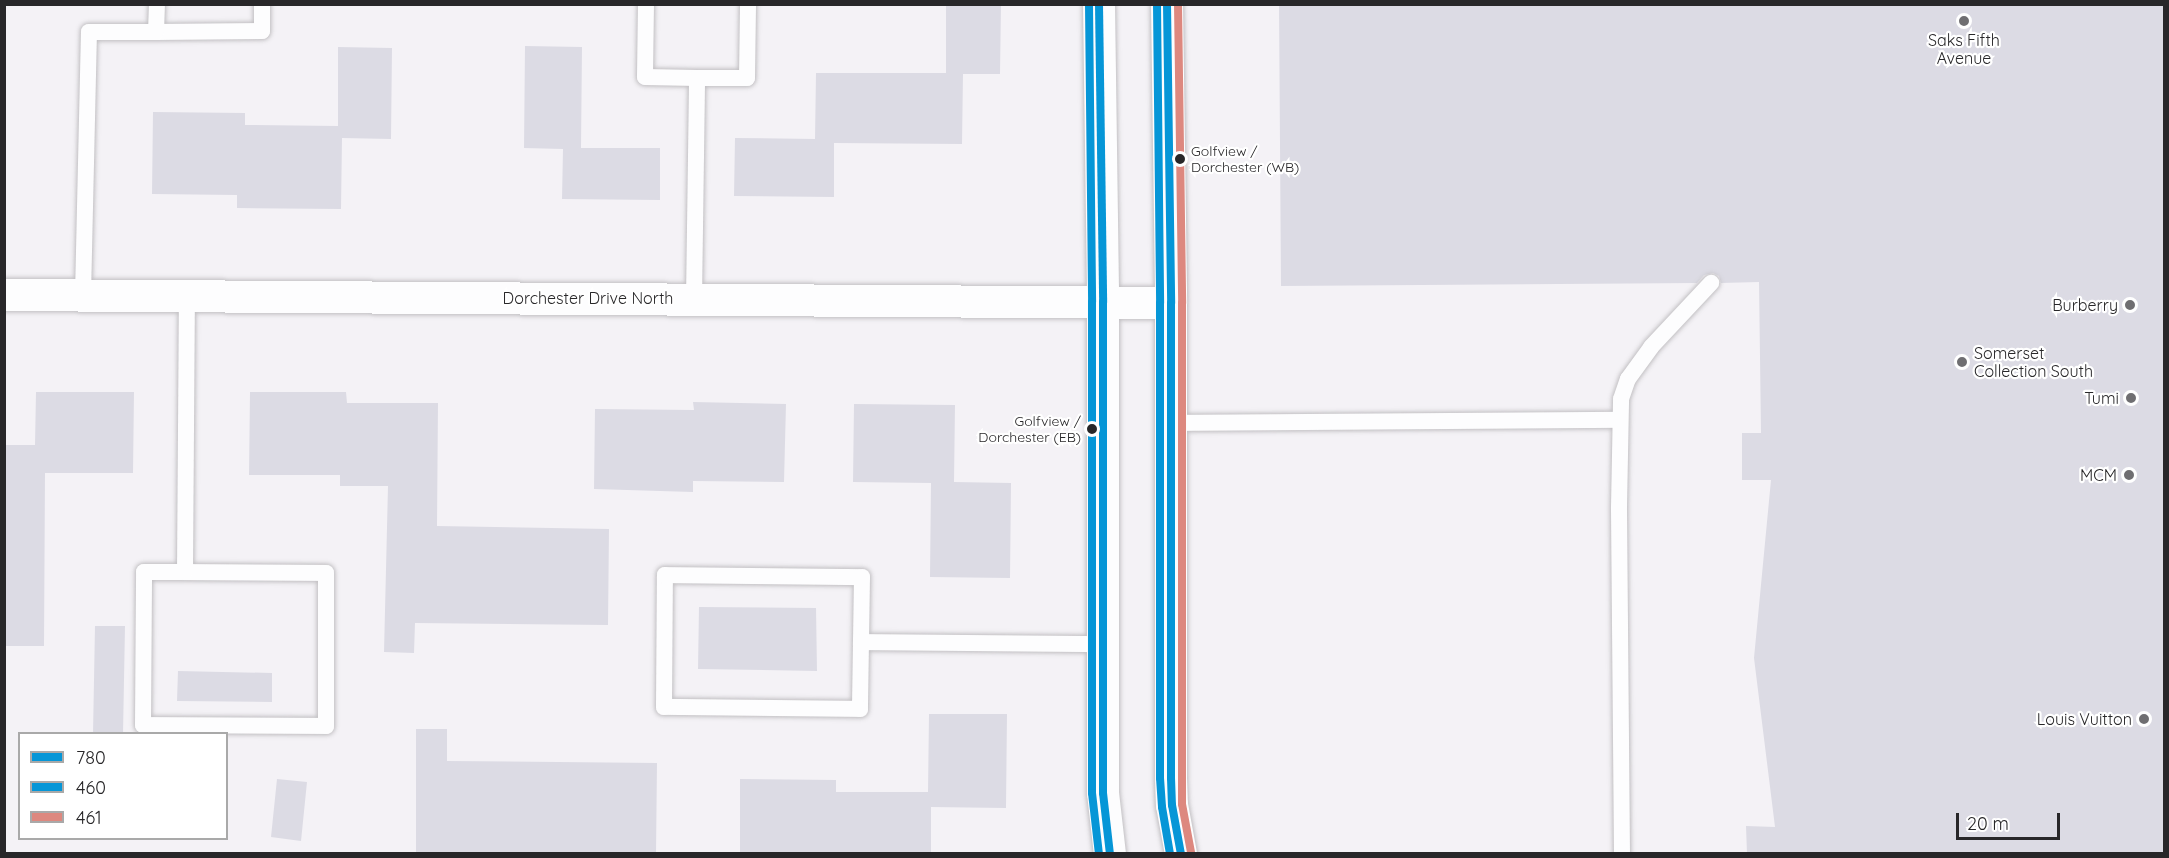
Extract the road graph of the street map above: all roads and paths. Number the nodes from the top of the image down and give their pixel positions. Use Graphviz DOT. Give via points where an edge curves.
graph roads {
  1 [pos="157,4"];
  2 [pos="262,4"];
  3 [pos="646,4"];
  4 [pos="748,4"];
  5 [pos="1099,4"];
  6 [pos="1167,4"];
  7 [pos="156,32"];
  8 [pos="697,78"];
  9 [pos="1711,283"];
  10 [pos="4,295"];
  11 [pos="83,295"];
  12 [pos="187,296"];
  13 [pos="694,299"];
  14 [pos="1103,302"];
  15 [pos="1171,303"];
  16 [pos="1619,420"];
  17 [pos="1171,423"];
  18 [pos="185,572"];
  19 [pos="861,642"];
  20 [pos="1103,644"];
  21 [pos="1110,854"];
  22 [pos="1181,854"];
  23 [pos="1622,854"];
  1 -- 7 [label="lane"];
  2 -- 7 [label="lane" via="262,31"];
  3 -- 8 [label="lane" via="645,77"];
  4 -- 8 [label="lane" via="747,78"];
  5 -- 14 [label="street"];
  6 -- 15 [label="street"];
  7 -- 11 [label="lane" via="89,32"];
  8 -- 13 [label="lane"];
  9 -- 16 [label="lane" via="1628,379"];
  10 -- 11 [label="street, Dorchester Drive North"];
  11 -- 12 [label="street, Dorchester Drive North"];
  12 -- 13 [label="street, Dorchester Drive North"];
  12 -- 18 [label="lane"];
  13 -- 14 [label="street, Dorchester Drive North"];
  14 -- 15 [label="street, Dorchester Drive North"];
  14 -- 20 [label="street"];
  15 -- 17 [label="street"];
  16 -- 17 [label="lane"];
  16 -- 23 [label="lane"];
  17 -- 22 [label="street" via="1171,778"];
  18 -- 18 [label="lane" via="144,572 143,725 326,726 326,573"];
  19 -- 19 [label="lane" via="862,577 665,575 664,707 860,709"];
  19 -- 20 [label="lane"];
  20 -- 21 [label="street" via="1103,793"];
}
